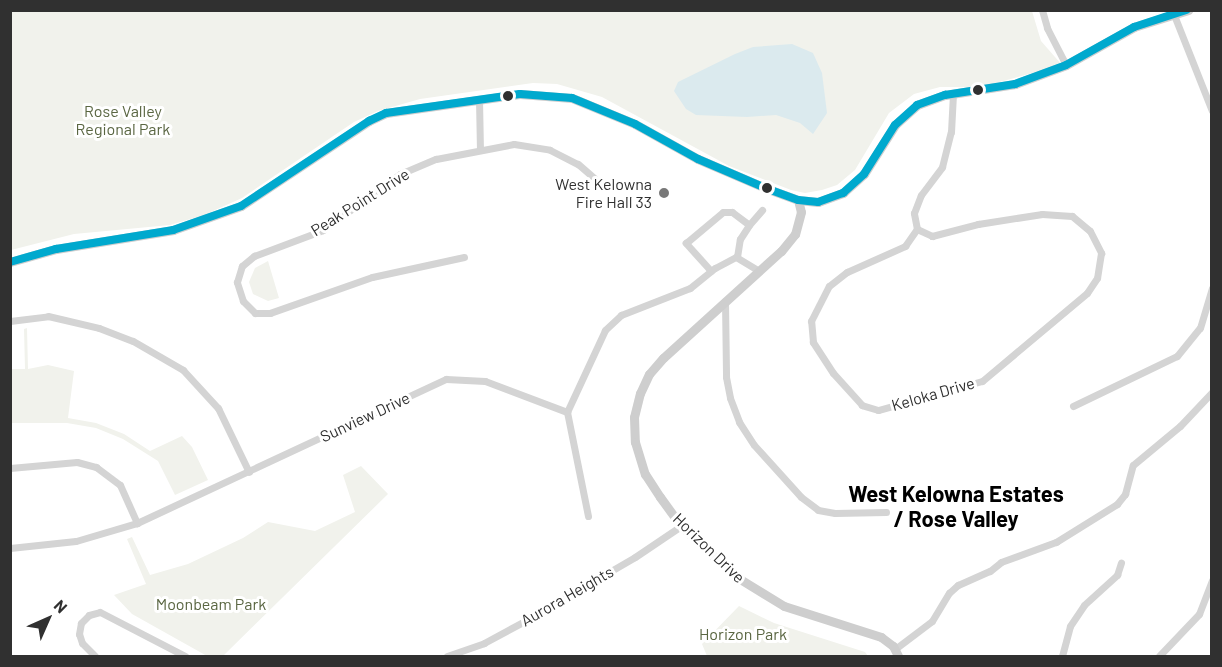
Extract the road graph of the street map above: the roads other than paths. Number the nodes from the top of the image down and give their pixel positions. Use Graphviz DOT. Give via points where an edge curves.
graph roads {
  1 [pos="1041,10"];
  2 [pos="1188,10"];
  3 [pos="1174,15"];
  4 [pos="1066,65"];
  5 [pos="953,93"];
  6 [pos="479,99"];
  7 [pos="1212,111"];
  8 [pos="480,149"];
  9 [pos="598,182"];
  10 [pos="798,200"];
  11 [pos="762,210"];
  12 [pos="748,225"];
  13 [pos="917,229"];
  14 [pos="464,257"];
  15 [pos="737,257"];
  16 [pos="10,262"];
  17 [pos="711,271"];
  18 [pos="759,271"];
  19 [pos="1212,288"];
  20 [pos="725,302"];
  21 [pos="10,321"];
  22 [pos="1212,392"];
  23 [pos="1074,406"];
  24 [pos="567,412"];
  25 [pos="10,468"];
  26 [pos="249,472"];
  27 [pos="886,512"];
  28 [pos="588,516"];
  29 [pos="137,523"];
  30 [pos="681,526"];
  31 [pos="10,548"];
  32 [pos="1121,563"];
  33 [pos="1212,580"];
  34 [pos="897,653"];
  35 [pos="95,657"];
  36 [pos="185,657"];
  37 [pos="447,657"];
  38 [pos="1062,657"];
  39 [pos="1159,657"];
  1 -- 4 [label="street"];
  2 -- 3 [label="street"];
  3 -- 4 [label="street" via="1134,27"];
  3 -- 7 [label="street"];
  4 -- 5 [label="street" via="1015,84"];
  5 -- 10 [label="street" via="916,105 906,113 864,174 843,193 818,202"];
  5 -- 13 [label="street" via="951,132 942,167 921,195 914,213"];
  6 -- 8 [label="street"];
  6 -- 10 [label="street" via="520,94 572,98 635,124 698,159"];
  6 -- 16 [label="street" via="386,113 241,207 173,230 56,249"];
  8 -- 9 [label="street, Peak Point Drive" via="514,144 550,150 578,164"];
  8 -- 14 [label="street, Peak Point Drive" via="436,159 400,174 323,230 254,256 242,266 237,282 243,301 255,313 270,313 372,277"];
  10 -- 18 [label="street, Horizon Drive" via="801,212 795,234"];
  11 -- 12 [label="street"];
  12 -- 15 [label="street" via="740,239"];
  12 -- 17 [label="street" via="732,212 723,212 686,243"];
  13 -- 13 [label="street, Keloka Drive" via="932,236 1042,214 1072,216 1090,231 1101,253 1097,278 1087,293 982,381 878,410 862,405 833,373 813,342 811,321 829,286 847,272 905,246"];
  15 -- 17 [label="street"];
  15 -- 18 [label="street"];
  17 -- 24 [label="street" via="690,288 630,310 613,321 597,344"];
  18 -- 20 [label="street, Horizon Drive"];
  19 -- 23 [label="street" via="1200,328 1177,356"];
  20 -- 27 [label="street" via="730,399 754,445 801,498 818,510"];
  20 -- 30 [label="street, Horizon Drive" via="649,374 634,417 635,442 645,474"];
  21 -- 26 [label="street" via="48,316 99,328 133,341 183,370 218,408"];
  22 -- 34 [label="street" via="1180,426 1133,465 1125,494 1117,504 1056,542 1001,562 958,585 932,621"];
  24 -- 26 [label="street, Sunview Drive" via="484,381 446,379"];
  24 -- 28 [label="street"];
  25 -- 29 [label="street" via="77,462 96,467 120,485"];
  26 -- 29 [label="street, Sunview Drive"];
  29 -- 31 [label="street, Sunview Drive" via="76,542"];
  30 -- 34 [label="street, Horizon Drive" via="759,593 813,616 881,637"];
  30 -- 37 [label="street, Aurora Heights" via="523,622"];
  32 -- 38 [label="street" via="1117,575 1084,606 1070,626"];
  33 -- 39 [label="street" via="1199,614"];
  35 -- 36 [label="street" via="79,634 81,623 100,612"];
}
